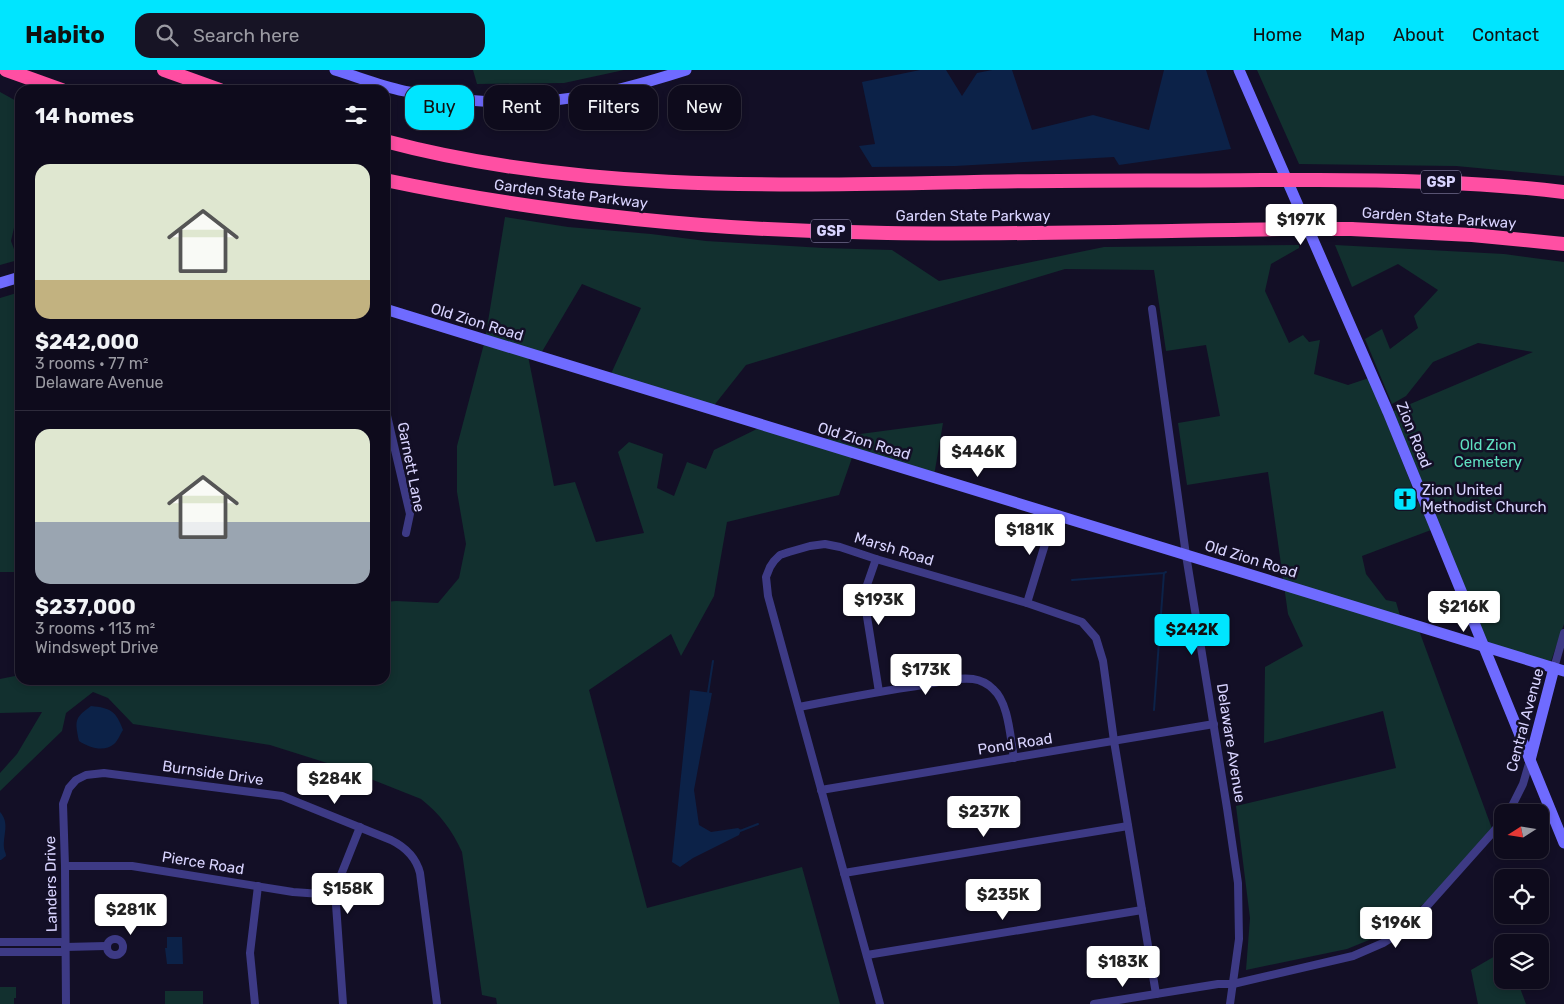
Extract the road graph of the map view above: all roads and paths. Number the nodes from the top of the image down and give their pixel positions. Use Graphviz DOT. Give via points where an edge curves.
graph roads {
  1 [pos="6,70"];
  2 [pos="164,70"];
  3 [pos="335,70"];
  4 [pos="686,70"];
  5 [pos="1239,70"];
  6 [pos="48,85"];
  7 [pos="206,85"];
  8 [pos="381,85"];
  9 [pos="390,87"];
  10 [pos="390,142"];
  11 [pos="390,181"];
  12 [pos="1564,192"];
  13 [pos="1564,244"];
  14 [pos="15,278"];
  15 [pos="0,283"];
  16 [pos="1152,309"];
  17 [pos="390,311"];
  18 [pos="390,441"];
  19 [pos="1054,515"];
  20 [pos="406,533"];
  21 [pos="1186,555"];
  22 [pos="876,559"];
  23 [pos="1027,603"];
  24 [pos="1564,632"];
  25 [pos="1484,646"];
  26 [pos="1559,669"];
  27 [pos="879,692"];
  28 [pos="799,707"];
  29 [pos="1214,724"];
  30 [pos="1114,741"];
  31 [pos="1014,758"];
  32 [pos="1530,760"];
  33 [pos="86,775"];
  34 [pos="821,790"];
  35 [pos="1513,804"];
  36 [pos="1128,826"];
  37 [pos="360,827"];
  38 [pos="1494,831"];
  39 [pos="1564,843"];
  40 [pos="65,866"];
  41 [pos="844,872"];
  42 [pos="258,886"];
  43 [pos="335,895"];
  44 [pos="1142,910"];
  45 [pos="0,942"];
  46 [pos="106,946"];
  47 [pos="65,947"];
  48 [pos="0,952"];
  49 [pos="867,955"];
  50 [pos="1233,984"];
  51 [pos="1156,994"];
  52 [pos="66,1004"];
  53 [pos="255,1004"];
  54 [pos="343,1004"];
  55 [pos="437,1004"];
  56 [pos="880,1004"];
  57 [pos="1094,1004"];
  58 [pos="1230,1004"];
  1 -- 6 [label="highway"];
  2 -- 7 [label="highway"];
  3 -- 8 [label="street"];
  4 -- 9 [label="street" via="627,87 541,101 464,100"];
  5 -- 25 [label="street, Zion Road" via="1388,412"];
  10 -- 12 [label="highway, Garden State Parkway / GSP, bridge" via="525,169 657,181 811,185 1389,180 1510,185"];
  11 -- 13 [label="highway, Garden State Parkway / GSP, bridge" via="508,203 758,228 888,233 1351,229 1472,235"];
  14 -- 15 [label="street"];
  16 -- 21 [label="street, Delaware Avenue"];
  17 -- 19 [label="street, Old Zion Road"];
  18 -- 20 [label="street, Garnett Lane" via="410,514"];
  19 -- 21 [label="street, Old Zion Road"];
  19 -- 23 [label="street"];
  21 -- 25 [label="street, Old Zion Road"];
  21 -- 29 [label="street, Delaware Avenue"];
  22 -- 23 [label="street, Marsh Road"];
  22 -- 27 [label="street" via="867,585 865,604"];
  22 -- 28 [label="street, Marsh Road" via="819,544 780,555 770,568 766,577 768,596"];
  23 -- 30 [label="street, Marsh Road" via="1082,622 1096,638 1103,661"];
  24 -- 26 [label="street, Central Avenue"];
  25 -- 26 [label="street, Old Zion Road"];
  25 -- 32 [label="street, Zion Road"];
  26 -- 32 [label="street, Central Avenue"];
  27 -- 28 [label="street"];
  27 -- 31 [label="street" via="954,680 972,679 985,684 1001,699"];
  28 -- 34 [label="street, Marsh Road"];
  29 -- 30 [label="street, Pond Road"];
  29 -- 50 [label="street, Delaware Avenue" via="1238,884 1239,939"];
  30 -- 31 [label="street, Pond Road"];
  30 -- 36 [label="street, Marsh Road"];
  31 -- 34 [label="street, Pond Road"];
  32 -- 35 [label="street, Central Avenue"];
  32 -- 39 [label="street, Zion Road"];
  33 -- 37 [label="street, Burnside Drive" via="104,772 282,796"];
  33 -- 40 [label="street, Landers Drive" via="69,788 63,804"];
  34 -- 41 [label="street, Marsh Road"];
  36 -- 41 [label="street"];
  36 -- 44 [label="street, Marsh Road"];
  37 -- 43 [label="street"];
  37 -- 55 [label="street, Burnside Drive" via="398,844 410,853 417,864 422,878"];
  38 -- 50 [label="street" via="1419,916 1383,943 1354,956"];
  40 -- 42 [label="street, Pierce Road" via="132,866"];
  40 -- 47 [label="street, Landers Drive"];
  41 -- 49 [label="street, Marsh Road"];
  42 -- 43 [label="street, Pierce Road"];
  42 -- 53 [label="street" via="250,953"];
  43 -- 54 [label="street"];
  44 -- 49 [label="street"];
  44 -- 51 [label="street, Marsh Road"];
  45 -- 47 [label="street"];
  46 -- 47 [label="street"];
  47 -- 48 [label="street"];
  47 -- 52 [label="street, Landers Drive"];
  49 -- 56 [label="street, Marsh Road"];
  50 -- 51 [label="street"];
  50 -- 58 [label="street, Delaware Avenue"];
  51 -- 57 [label="street"];
}
